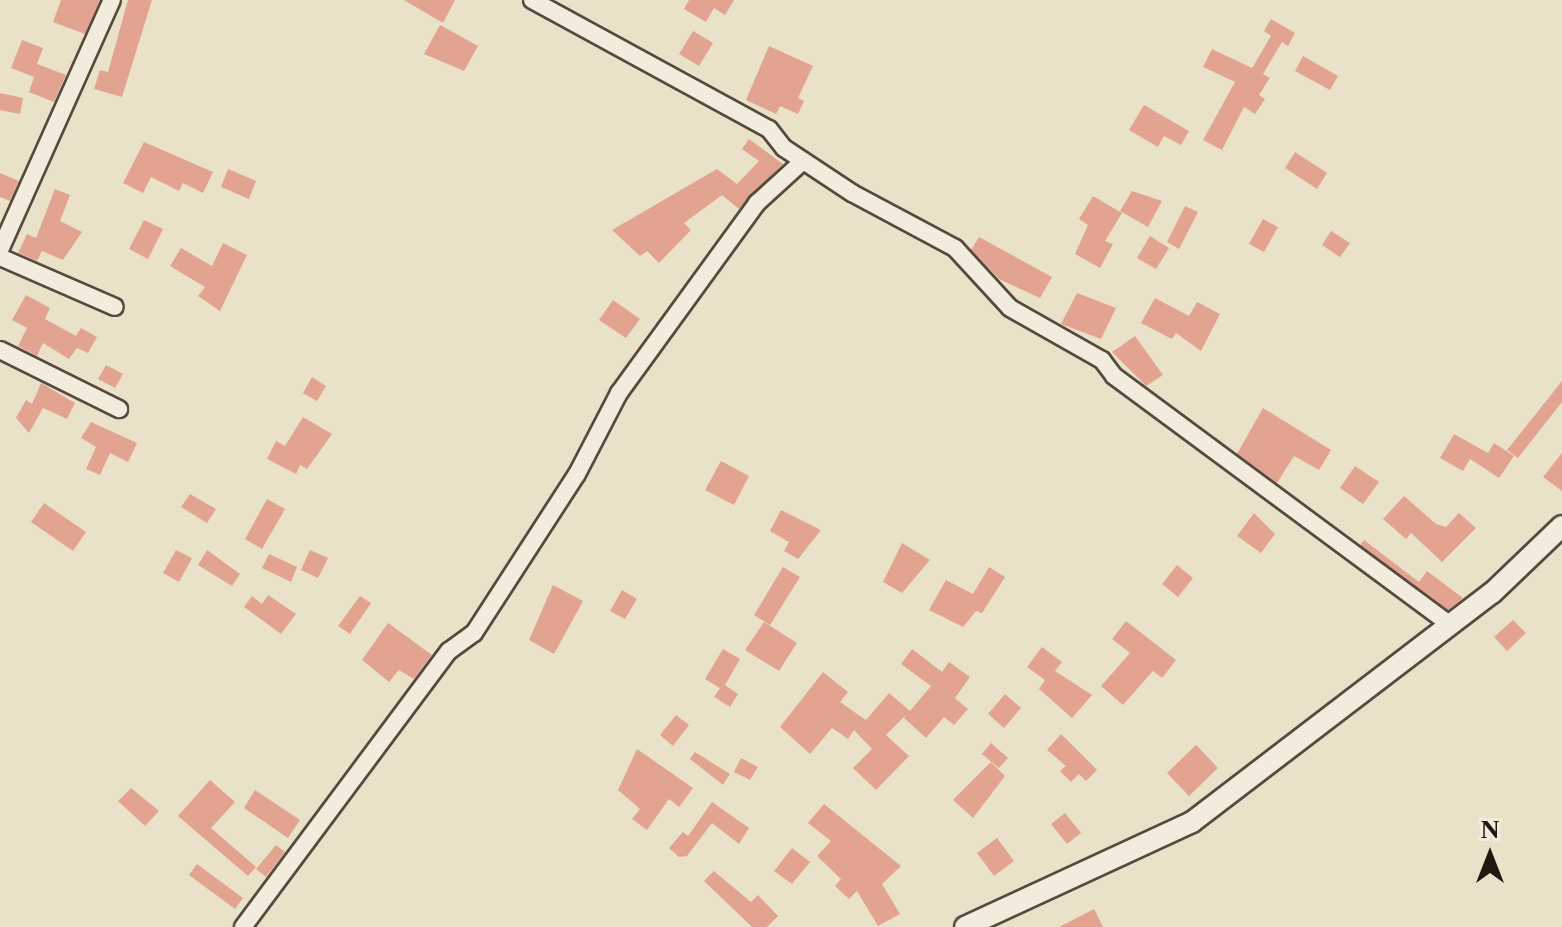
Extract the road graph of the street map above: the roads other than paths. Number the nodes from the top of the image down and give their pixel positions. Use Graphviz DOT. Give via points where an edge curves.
graph roads {
  1 [pos="112,0"];
  2 [pos="532,0"];
  3 [pos="803,161"];
  4 [pos="0,250"];
  5 [pos="0,257"];
  6 [pos="115,307"];
  7 [pos="0,350"];
  8 [pos="119,409"];
  9 [pos="1562,526"];
  10 [pos="1450,625"];
  11 [pos="243,927"];
  12 [pos="965,927"];
  1 -- 4 [label="street"];
  2 -- 3 [label="street" via="769,129"];
  3 -- 10 [label="street" via="955,248 1010,308 1102,360 1114,376"];
  3 -- 11 [label="street" via="757,203 619,393 577,474 474,633 449,651"];
  5 -- 6 [label="street"];
  7 -- 8 [label="street"];
  9 -- 10 [label="street"];
  10 -- 12 [label="street" via="1192,822"];
}
